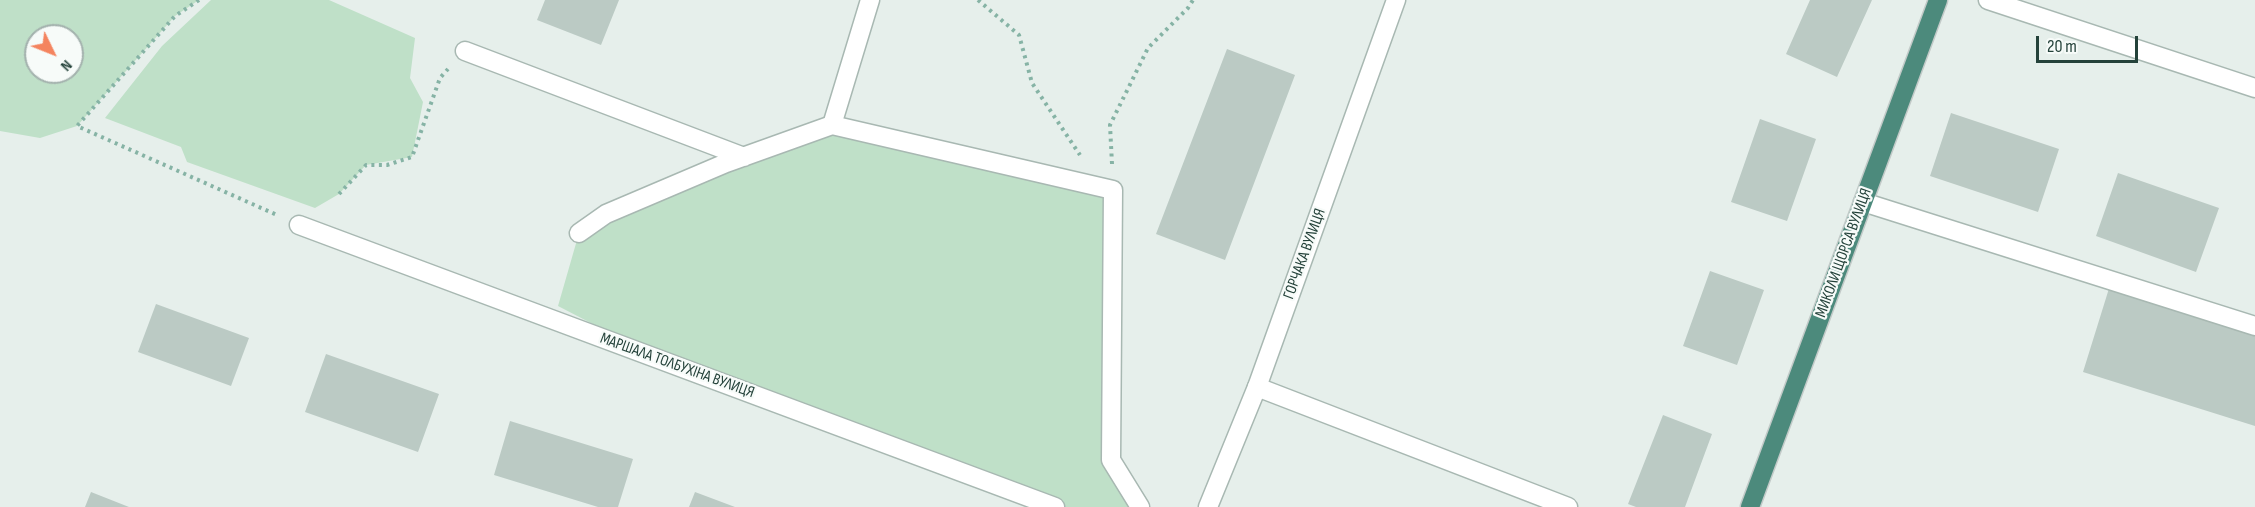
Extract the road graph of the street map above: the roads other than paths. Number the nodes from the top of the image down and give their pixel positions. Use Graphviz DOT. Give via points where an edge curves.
graph roads {
  1 [pos="870,0"];
  2 [pos="1396,0"];
  3 [pos="1938,0"];
  4 [pos="1988,0"];
  5 [pos="465,51"];
  6 [pos="2255,88"];
  7 [pos="832,125"];
  8 [pos="744,157"];
  9 [pos="1863,202"];
  10 [pos="299,225"];
  11 [pos="579,233"];
  12 [pos="2255,326"];
  13 [pos="1257,387"];
  14 [pos="1055,507"];
  15 [pos="1140,507"];
  16 [pos="1209,507"];
  17 [pos="1568,507"];
  18 [pos="1750,507"];
  1 -- 7 [label="street"];
  2 -- 13 [label="street, ГОРЧАКА ВУЛИЦЯ"];
  3 -- 9 [label="highway, МИКОЛИ ЩОРСА ВУЛИЦЯ"];
  4 -- 6 [label="street"];
  5 -- 8 [label="street"];
  7 -- 8 [label="street"];
  7 -- 15 [label="street" via="1106,189 1111,460"];
  8 -- 11 [label="street" via="606,213"];
  9 -- 12 [label="street"];
  9 -- 18 [label="highway, МИКОЛИ ЩОРСА ВУЛИЦЯ"];
  10 -- 14 [label="street, МАРШАЛА ТОЛБУХІНА ВУЛИЦЯ"];
  13 -- 16 [label="street, ГОРЧАКА ВУЛИЦЯ"];
  13 -- 17 [label="street"];
}
